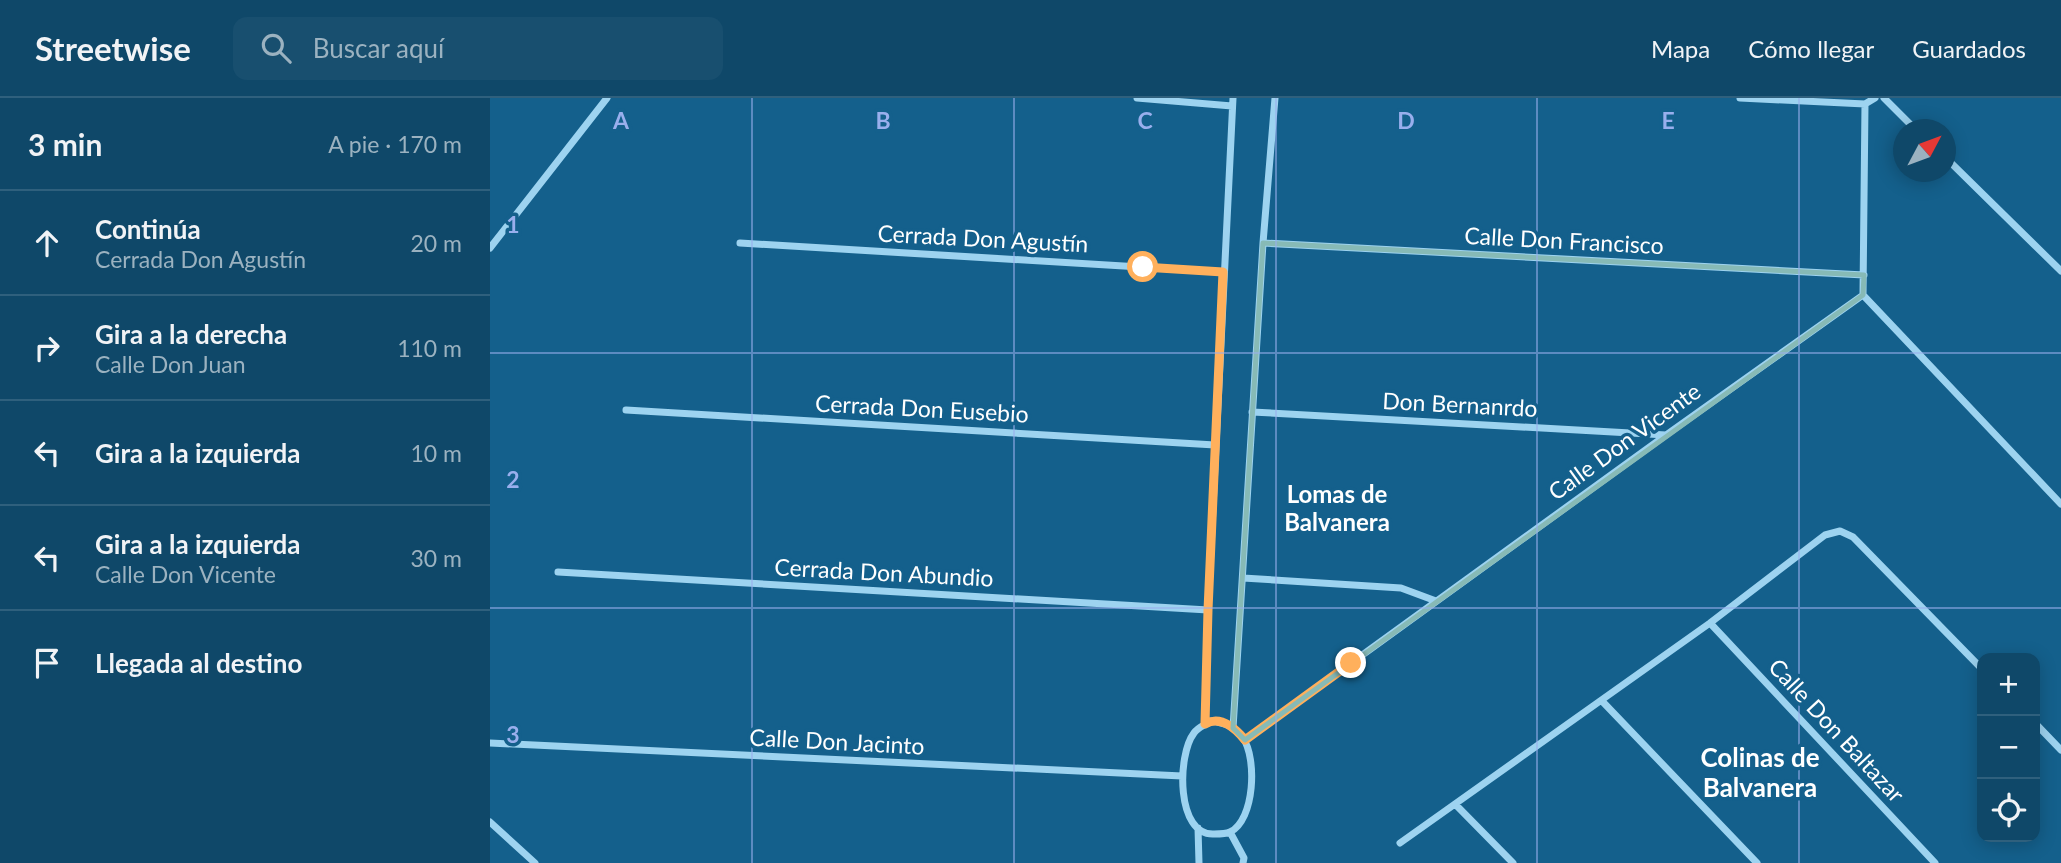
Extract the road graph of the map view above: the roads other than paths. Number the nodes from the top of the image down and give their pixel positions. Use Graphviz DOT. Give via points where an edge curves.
graph roads {
  1 [pos="607,98"];
  2 [pos="1137,98"];
  3 [pos="1275,98"];
  4 [pos="1740,98"];
  5 [pos="1875,98"];
  6 [pos="1884,98"];
  7 [pos="1233,102"];
  8 [pos="1865,104"];
  9 [pos="1905,119"];
  10 [pos="1956,169"];
  11 [pos="740,243"];
  12 [pos="1263,243"];
  13 [pos="490,248"];
  14 [pos="2061,271"];
  15 [pos="1223,272"];
  16 [pos="1864,275"];
  17 [pos="1863,295"];
  18 [pos="626,410"];
  19 [pos="1252,412"];
  20 [pos="1666,435"];
  21 [pos="1215,445"];
  22 [pos="2061,504"];
  23 [pos="558,572"];
  24 [pos="1243,578"];
  25 [pos="1436,601"];
  26 [pos="1208,610"];
  27 [pos="1710,623"];
  28 [pos="1977,664"];
  29 [pos="1602,701"];
  30 [pos="1205,724"];
  31 [pos="1233,728"];
  32 [pos="2040,728"];
  33 [pos="1245,740"];
  34 [pos="490,743"];
  35 [pos="2061,750"];
  36 [pos="1182,776"];
  37 [pos="1456,805"];
  38 [pos="490,822"];
  39 [pos="1198,828"];
  40 [pos="1230,832"];
  41 [pos="1400,844"];
  42 [pos="1246,861"];
  43 [pos="536,863"];
  44 [pos="1199,863"];
  45 [pos="1513,863"];
  46 [pos="1757,863"];
  47 [pos="1935,863"];
  1 -- 13 [label="street"];
  2 -- 7 [label="street"];
  3 -- 12 [label="street"];
  4 -- 8 [label="street"];
  5 -- 8 [label="street"];
  6 -- 9 [label="street"];
  7 -- 15 [label="street"];
  8 -- 16 [label="street"];
  10 -- 14 [label="street"];
  11 -- 15 [label="street, Cerrada Don Agustín"];
  12 -- 16 [label="street, Calle Don Francisco"];
  12 -- 19 [label="street"];
  15 -- 21 [label="street"];
  16 -- 17 [label="street"];
  17 -- 20 [label="street, Calle Don Vicente"];
  17 -- 22 [label="street"];
  18 -- 21 [label="street, Cerrada Don Eusebio"];
  19 -- 20 [label="street, Don Bernanrdo"];
  19 -- 24 [label="street"];
  20 -- 25 [label="street, Calle Don Vicente"];
  21 -- 26 [label="street"];
  23 -- 26 [label="street, Cerrada Don Abundio"];
  24 -- 25 [label="street" via="1401,588"];
  24 -- 31 [label="street"];
  25 -- 33 [label="street, Calle Don Vicente"];
  26 -- 30 [label="street"];
  27 -- 28 [label="street" via="1825,536 1840,531 1853,537"];
  27 -- 29 [label="street"];
  27 -- 47 [label="street, Calle Don Baltazar"];
  29 -- 37 [label="street"];
  29 -- 46 [label="street"];
  30 -- 31 [label="street" via="1226,723"];
  30 -- 36 [label="street" via="1192,735"];
  31 -- 33 [label="street"];
  32 -- 35 [label="street"];
  33 -- 40 [label="street" via="1252,788 1241,822"];
  34 -- 36 [label="street, Calle Don Jacinto"];
  36 -- 39 [label="street" via="1183,797"];
  37 -- 41 [label="street"];
  37 -- 45 [label="street"];
  38 -- 43 [label="street"];
  39 -- 40 [label="street" via="1210,835"];
  39 -- 44 [label="street"];
  40 -- 42 [label="street"];
}
